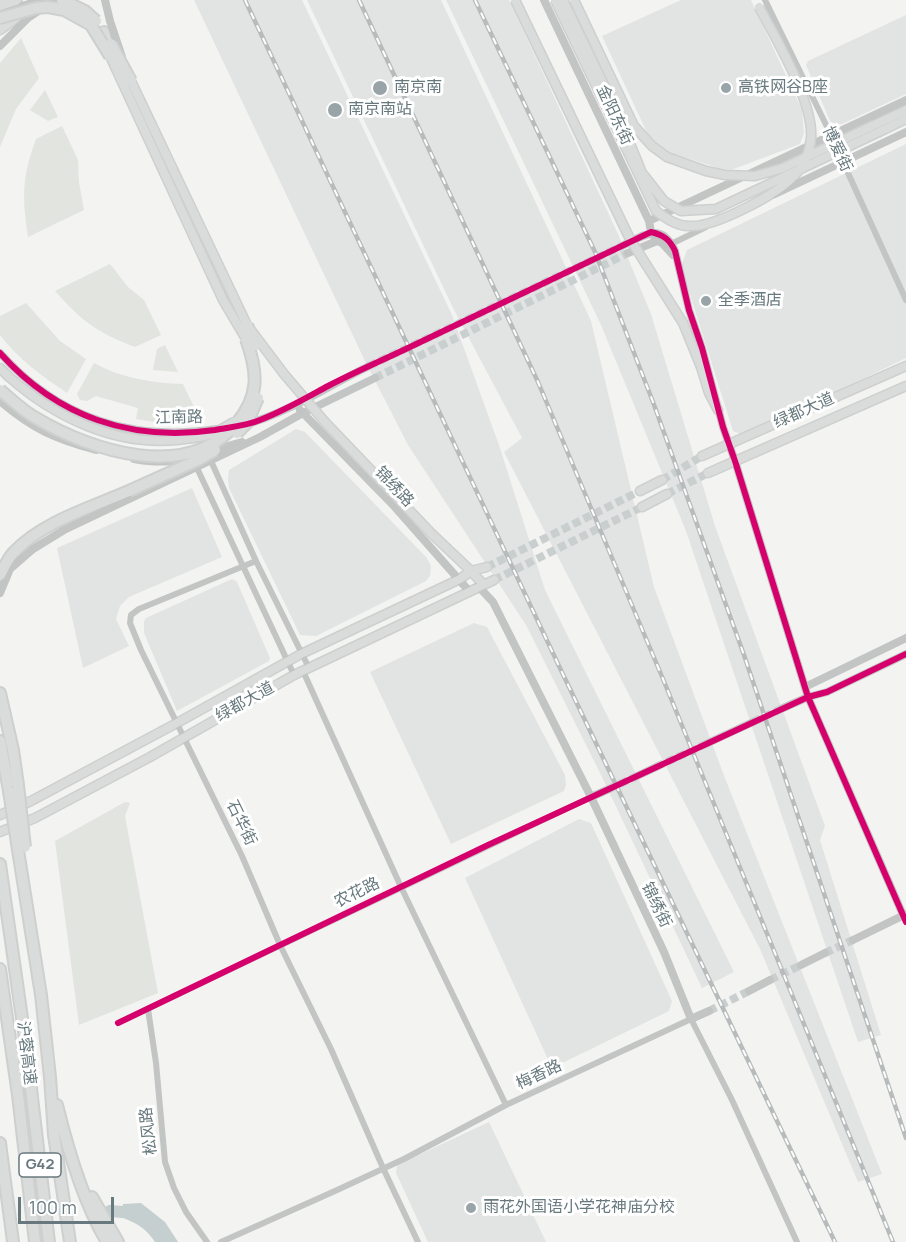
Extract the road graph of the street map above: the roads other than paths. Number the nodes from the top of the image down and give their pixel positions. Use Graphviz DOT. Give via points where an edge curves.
graph roads {
  1 [pos="16,0"];
  2 [pos="55,0"];
  3 [pos="105,0"];
  4 [pos="515,0"];
  5 [pos="544,0"];
  6 [pos="555,0"];
  7 [pos="562,0"];
  8 [pos="574,0"];
  9 [pos="760,2"];
  10 [pos="38,4"];
  11 [pos="0,5"];
  12 [pos="63,5"];
  13 [pos="0,16"];
  14 [pos="101,28"];
  15 [pos="0,30"];
  16 [pos="0,46"];
  17 [pos="110,56"];
  18 [pos="131,81"];
  19 [pos="906,100"];
  20 [pos="906,110"];
  21 [pos="906,119"];
  22 [pos="906,134"];
  23 [pos="831,136"];
  24 [pos="843,164"];
  25 [pos="749,206"];
  26 [pos="649,221"];
  27 [pos="651,232"];
  28 [pos="657,241"];
  29 [pos="624,245"];
  30 [pos="669,245"];
  31 [pos="628,253"];
  32 [pos="906,300"];
  33 [pos="247,325"];
  34 [pos="246,339"];
  35 [pos="0,353"];
  36 [pos="257,355"];
  37 [pos="369,366"];
  38 [pos="906,366"];
  39 [pos="0,368"];
  40 [pos="375,378"];
  41 [pos="906,386"];
  42 [pos="260,387"];
  43 [pos="0,390"];
  44 [pos="0,401"];
  45 [pos="294,405"];
  46 [pos="718,410"];
  47 [pos="303,413"];
  48 [pos="242,415"];
  49 [pos="260,437"];
  50 [pos="728,445"];
  51 [pos="702,456"];
  52 [pos="211,461"];
  53 [pos="735,461"];
  54 [pos="197,468"];
  55 [pos="708,473"];
  56 [pos="662,480"];
  57 [pos="640,491"];
  58 [pos="667,494"];
  59 [pos="642,507"];
  60 [pos="256,561"];
  61 [pos="242,567"];
  62 [pos="487,567"];
  63 [pos="471,571"];
  64 [pos="0,575"];
  65 [pos="460,579"];
  66 [pos="494,580"];
  67 [pos="481,585"];
  68 [pos="469,591"];
  69 [pos="0,592"];
  70 [pos="906,638"];
  71 [pos="301,654"];
  72 [pos="906,654"];
  73 [pos="288,661"];
  74 [pos="306,670"];
  75 [pos="294,675"];
  76 [pos="805,687"];
  77 [pos="0,693"];
  78 [pos="808,697"];
  79 [pos="783,708"];
  80 [pos="753,722"];
  81 [pos="177,723"];
  82 [pos="184,736"];
  83 [pos="0,741"];
  84 [pos="708,743"];
  85 [pos="656,767"];
  86 [pos="635,777"];
  87 [pos="14,788"];
  88 [pos="609,789"];
  89 [pos="591,797"];
  90 [pos="0,815"];
  91 [pos="0,832"];
  92 [pos="0,866"];
  93 [pos="401,887"];
  94 [pos="905,917"];
  95 [pos="853,940"];
  96 [pos="280,945"];
  97 [pos="825,953"];
  98 [pos="801,965"];
  99 [pos="0,969"];
  100 [pos="770,980"];
  101 [pos="748,991"];
  102 [pos="148,1008"];
  103 [pos="709,1011"];
  104 [pos="691,1019"];
  105 [pos="118,1023"];
  106 [pos="50,1077"];
  107 [pos="506,1105"];
  108 [pos="0,1143"];
  109 [pos="383,1168"];
  110 [pos="77,1171"];
  111 [pos="13,1242"];
  112 [pos="35,1242"];
  113 [pos="49,1242"];
  114 [pos="70,1242"];
  115 [pos="107,1242"];
  116 [pos="118,1242"];
  117 [pos="207,1242"];
  118 [pos="221,1242"];
  119 [pos="418,1242"];
  120 [pos="797,1242"];
  1 -- 11 [label="highway"];
  2 -- 16 [label="street" via="28,18"];
  3 -- 18 [label="street, bridge"];
  4 -- 46 [label="main road, bridge" via="630,239 683,323"];
  5 -- 26 [label="street, 金阳东街"];
  6 -- 25 [label="main road, bridge" via="656,211 691,227"];
  7 -- 21 [label="main road, bridge" via="642,173 664,201 681,211 716,209"];
  8 -- 20 [label="main road, bridge" via="634,126 667,157 690,166 741,177 771,172"];
  9 -- 23 [label="street, 博爱街"];
  9 -- 25 [label="main road, bridge" via="802,94 812,136 810,152 796,174 772,194"];
  10 -- 12 [label="highway, bridge"];
  10 -- 13 [label="highway, bridge"];
  10 -- 15 [label="main road, bridge"];
  12 -- 14 [label="highway, bridge"];
  12 -- 17 [label="highway, bridge" via="97,31"];
  14 -- 17 [label="highway, bridge"];
  14 -- 18 [label="highway, bridge"];
  17 -- 34 [label="main road, bridge" via="223,300"];
  18 -- 33 [label="main road, bridge"];
  19 -- 23 [label="street"];
  22 -- 24 [label="street"];
  22 -- 25 [label="street, bridge"];
  23 -- 24 [label="street, 博爱街"];
  23 -- 26 [label="street"];
  24 -- 30 [label="street"];
  24 -- 32 [label="street, 博爱街"];
  26 -- 27 [label="street, 金阳东街"];
  27 -- 28 [label="street, 金阳东街"];
  27 -- 29 [label="street"];
  27 -- 30 [label="street" via="661,234"];
  28 -- 30 [label="street"];
  28 -- 31 [label="street"];
  30 -- 46 [label="street" via="680,267"];
  33 -- 36 [label="highway, bridge"];
  33 -- 63 [label="main road, bridge" via="325,422"];
  34 -- 36 [label="highway, bridge"];
  34 -- 48 [label="highway, bridge" via="255,384"];
  35 -- 45 [label="street, 江南路" via="44,393 94,419 152,433 192,433 249,423"];
  36 -- 42 [label="highway"];
  37 -- 45 [label="street, 江南路"];
  38 -- 50 [label="main road, 绿都大道"];
  39 -- 48 [label="main road, bridge" via="28,393 62,414 124,437 147,441 194,438 209,435"];
  40 -- 47 [label="street"];
  41 -- 53 [label="main road, 绿都大道"];
  42 -- 48 [label="highway, bridge"];
  42 -- 64 [label="highway, bridge" via="247,423 221,446 29,538 12,554"];
  43 -- 48 [label="highway, bridge" via="56,429 130,454 163,456 195,452 230,432"];
  44 -- 49 [label="street" via="55,438 156,463 181,460"];
  45 -- 47 [label="street, 锦绣路"];
  46 -- 50 [label="street"];
  47 -- 49 [label="street"];
  47 -- 65 [label="street, 锦绣路"];
  49 -- 52 [label="street"];
  50 -- 51 [label="main road, 绿都大道"];
  50 -- 53 [label="street"];
  52 -- 54 [label="street"];
  52 -- 60 [label="street"];
  53 -- 55 [label="main road, 绿都大道"];
  53 -- 76 [label="street"];
  54 -- 61 [label="street"];
  54 -- 69 [label="street" via="64,530 33,549 10,570"];
  56 -- 57 [label="main road"];
  58 -- 59 [label="main road"];
  60 -- 61 [label="street, 石华街"];
  60 -- 71 [label="street"];
  61 -- 73 [label="street"];
  61 -- 81 [label="street, 石华街" via="130,615 141,650"];
  62 -- 63 [label="main road, 绿都大道"];
  63 -- 65 [label="main road, 绿都大道"];
  63 -- 67 [label="main road"];
  65 -- 68 [label="street, 锦绣路"];
  65 -- 71 [label="main road, 绿都大道"];
  66 -- 67 [label="main road, 绿都大道"];
  67 -- 68 [label="main road, 绿都大道"];
  67 -- 89 [label="street, 锦绣街" via="494,602"];
  68 -- 74 [label="main road, 绿都大道"];
  70 -- 76 [label="street"];
  71 -- 73 [label="main road, 绿都大道"];
  71 -- 74 [label="street"];
  72 -- 78 [label="street"];
  73 -- 75 [label="street"];
  73 -- 81 [label="main road, 绿都大道"];
  74 -- 75 [label="main road, 绿都大道"];
  74 -- 93 [label="street"];
  75 -- 82 [label="main road, 绿都大道"];
  76 -- 78 [label="street"];
  77 -- 87 [label="highway" via="13,750"];
  78 -- 79 [label="street"];
  78 -- 94 [label="street"];
  80 -- 84 [label="street"];
  81 -- 82 [label="street, 石华街"];
  81 -- 90 [label="main road, 绿都大道"];
  82 -- 91 [label="main road, 绿都大道" via="34,818"];
  82 -- 96 [label="street, 石华街"];
  83 -- 87 [label="highway"];
  85 -- 86 [label="street"];
  87 -- 106 [label="highway, bridge"];
  88 -- 89 [label="street, 农花路"];
  89 -- 93 [label="street, 农花路"];
  89 -- 104 [label="street, 锦绣街"];
  92 -- 113 [label="highway, 沪蓉高速 / G42"];
  93 -- 96 [label="street, 农花路"];
  93 -- 107 [label="street"];
  94 -- 95 [label="street"];
  96 -- 102 [label="street, 农花路"];
  96 -- 109 [label="street, 石华街"];
  97 -- 98 [label="street"];
  99 -- 112 [label="highway, 沪蓉高速 / G42"];
  100 -- 101 [label="street"];
  102 -- 105 [label="street, 农花路"];
  102 -- 117 [label="street, 松风路" via="165,1161 186,1212"];
  103 -- 104 [label="street, 梅香路"];
  104 -- 107 [label="street, 梅香路"];
  104 -- 120 [label="street, 锦绣街"];
  106 -- 110 [label="highway"];
  106 -- 114 [label="highway" via="56,1152"];
  107 -- 109 [label="street, 梅香路"];
  108 -- 111 [label="highway"];
  109 -- 118 [label="street, 梅香路"];
  109 -- 119 [label="street, 石华街"];
  110 -- 115 [label="highway"];
  110 -- 116 [label="highway"];
}
